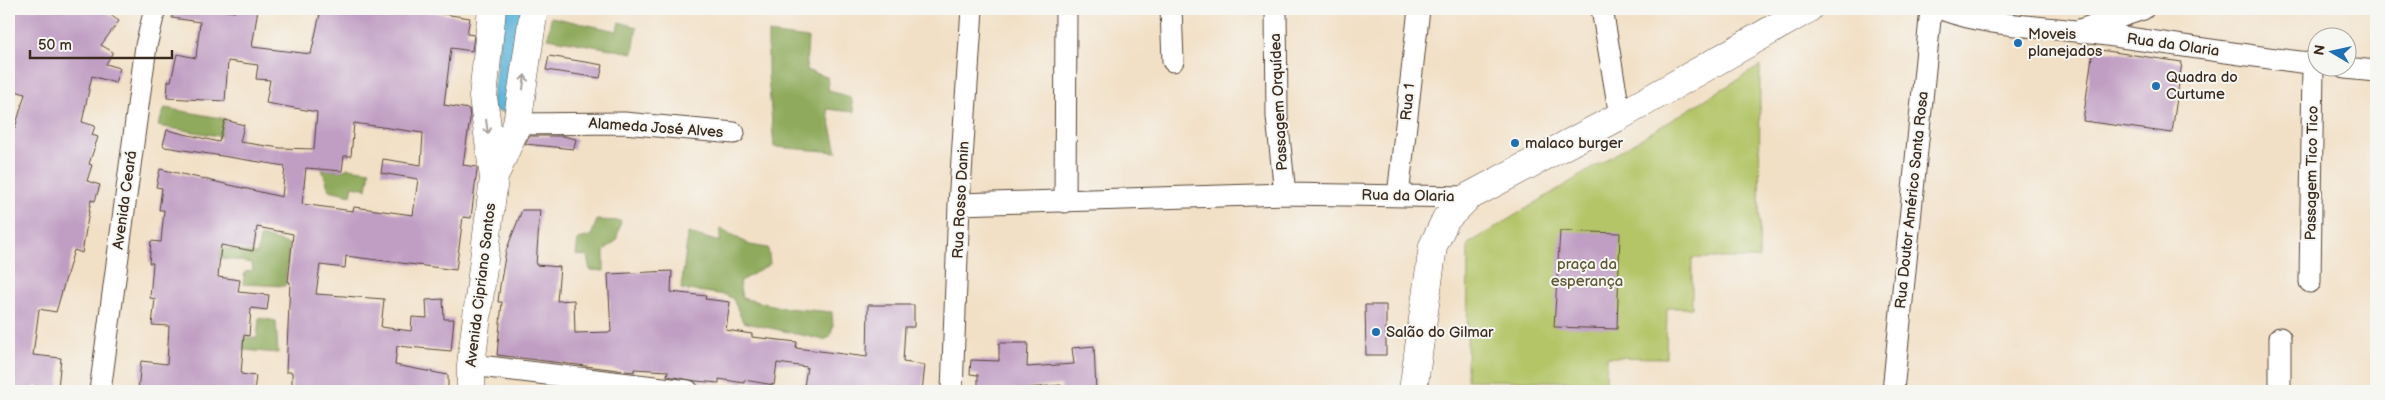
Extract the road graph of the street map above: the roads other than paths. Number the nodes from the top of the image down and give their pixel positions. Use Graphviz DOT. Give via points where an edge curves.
graph roads {
  1 [pos="154,9"];
  2 [pos="492,9"];
  3 [pos="534,9"];
  4 [pos="972,9"];
  5 [pos="1066,9"];
  6 [pos="1171,9"];
  7 [pos="1276,9"];
  8 [pos="1419,9"];
  9 [pos="1602,9"];
  10 [pos="1808,9"];
  11 [pos="1931,9"];
  12 [pos="1941,9"];
  13 [pos="2143,9"];
  14 [pos="2075,31"];
  15 [pos="1173,61"];
  16 [pos="2308,63"];
  17 [pos="2358,69"];
  18 [pos="2376,71"];
  19 [pos="2315,78"];
  20 [pos="1620,116"];
  21 [pos="518,124"];
  22 [pos="734,133"];
  23 [pos="494,178"];
  24 [pos="1285,194"];
  25 [pos="1398,196"];
  26 [pos="1468,197"];
  27 [pos="1065,202"];
  28 [pos="960,204"];
  29 [pos="2310,282"];
  30 [pos="2280,338"];
  31 [pos="471,378"];
  32 [pos="100,391"];
  33 [pos="688,391"];
  34 [pos="952,391"];
  35 [pos="1413,391"];
  36 [pos="1893,391"];
  37 [pos="2280,391"];
  1 -- 32 [label="street, Avenida Ceará" via="146,46"];
  2 -- 23 [label="street, Avenida Cipriano Santos, one-way" via="484,97"];
  21 -- 3 [label="street, Avenida Cipriano Santos, one-way"];
  4 -- 28 [label="street, Rua Rosso Danin"];
  5 -- 27 [label="street"];
  6 -- 15 [label="street"];
  7 -- 24 [label="street, Passagem Orquídea" via="1276,117"];
  8 -- 25 [label="street, Rua 1"];
  9 -- 20 [label="street"];
  10 -- 20 [label="street, Rua da Olaria"];
  11 -- 36 [label="street, Rua Doutor Américo Santa Rosa"];
  12 -- 14 [label="street, Rua da Olaria" via="1960,16 2022,27"];
  13 -- 14 [label="street"];
  14 -- 16 [label="street, Rua da Olaria"];
  17 -- 18 [label="street"];
  19 -- 29 [label="street, Passagem Tico Tico"];
  20 -- 26 [label="street, Rua da Olaria"];
  21 -- 22 [label="street, Alameda José Alves" via="624,123"];
  21 -- 23 [label="street, Avenida Cipriano Santos"];
  23 -- 31 [label="street, Avenida Cipriano Santos"];
  24 -- 25 [label="street, Rua da Olaria"];
  24 -- 27 [label="street, Rua da Olaria"];
  25 -- 26 [label="street, Rua da Olaria"];
  26 -- 35 [label="street" via="1446,218 1433,246"];
  27 -- 28 [label="street, Rua da Olaria"];
  28 -- 34 [label="street, Rua Rosso Danin"];
  30 -- 37 [label="street"];
  31 -- 33 [label="street"];
}
